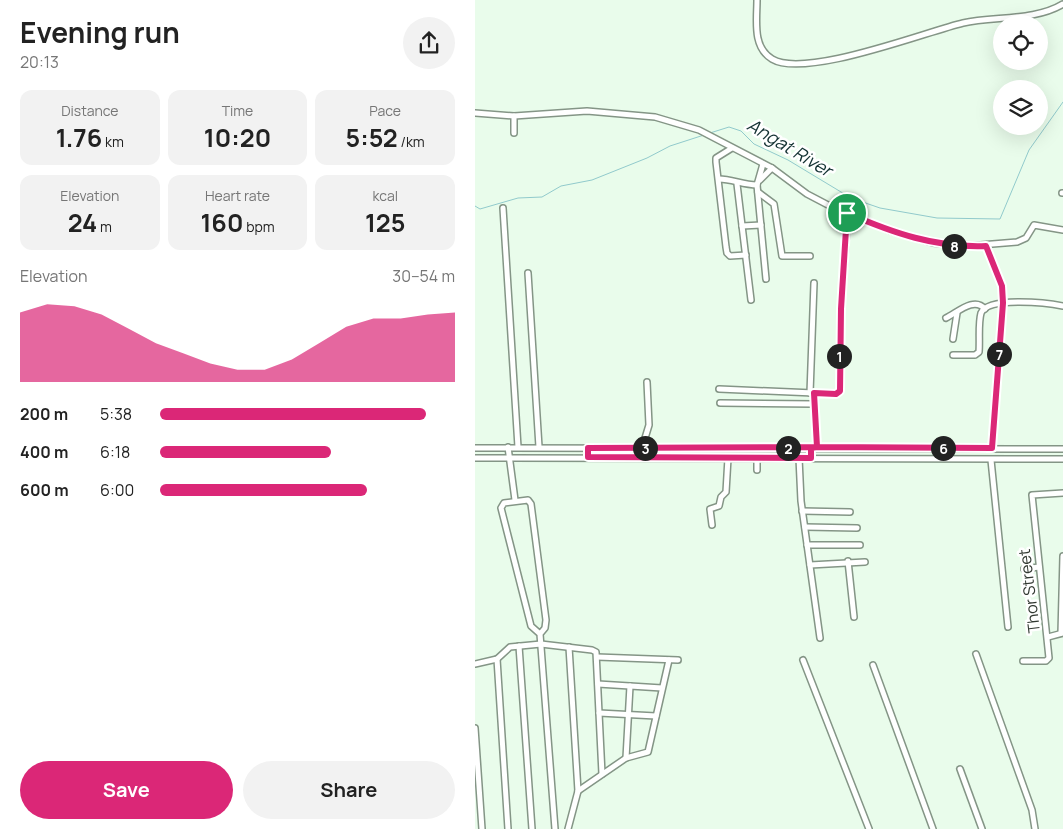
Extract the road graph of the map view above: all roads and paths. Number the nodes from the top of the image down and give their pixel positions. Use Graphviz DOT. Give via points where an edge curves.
graph roads {
  1 [pos="757,0"];
  2 [pos="1063,4"];
  3 [pos="475,113"];
  4 [pos="514,116"];
  5 [pos="513,133"];
  6 [pos="732,148"];
  7 [pos="763,164"];
  8 [pos="772,168"];
  9 [pos="719,179"];
  10 [pos="759,183"];
  11 [pos="737,184"];
  12 [pos="758,192"];
  13 [pos="503,208"];
  14 [pos="847,213"];
  15 [pos="761,225"];
  16 [pos="742,226"];
  17 [pos="1063,230"];
  18 [pos="986,246"];
  19 [pos="746,256"];
  20 [pos="810,256"];
  21 [pos="528,273"];
  22 [pos="766,279"];
  23 [pos="814,283"];
  24 [pos="751,300"];
  25 [pos="1003,303"];
  26 [pos="1063,306"];
  27 [pos="985,309"];
  28 [pos="957,312"];
  29 [pos="946,318"];
  30 [pos="953,339"];
  31 [pos="953,355"];
  32 [pos="647,382"];
  33 [pos="719,389"];
  34 [pos="812,393"];
  35 [pos="720,403"];
  36 [pos="814,404"];
  37 [pos="518,447"];
  38 [pos="539,447"];
  39 [pos="475,448"];
  40 [pos="508,448"];
  41 [pos="642,448"];
  42 [pos="992,448"];
  43 [pos="1063,449"];
  44 [pos="588,452"];
  45 [pos="812,452"];
  46 [pos="618,453"];
  47 [pos="713,453"];
  48 [pos="1047,454"];
  49 [pos="509,456"];
  50 [pos="475,458"];
  51 [pos="728,458"];
  52 [pos="757,458"];
  53 [pos="799,458"];
  54 [pos="1063,459"];
  55 [pos="991,460"];
  56 [pos="757,470"];
  57 [pos="1063,494"];
  58 [pos="515,500"];
  59 [pos="802,511"];
  60 [pos="850,512"];
  61 [pos="712,525"];
  62 [pos="805,527"];
  63 [pos="857,528"];
  64 [pos="860,544"];
  65 [pos="807,545"];
  66 [pos="1063,556"];
  67 [pos="847,561"];
  68 [pos="865,562"];
  69 [pos="810,565"];
  70 [pos="1039,567"];
  71 [pos="1023,569"];
  72 [pos="854,617"];
  73 [pos="1008,627"];
  74 [pos="1062,633"];
  75 [pos="540,634"];
  76 [pos="1047,637"];
  77 [pos="821,638"];
  78 [pos="541,644"];
  79 [pos="519,646"];
  80 [pos="569,647"];
  81 [pos="975,654"];
  82 [pos="597,657"];
  83 [pos="497,659"];
  84 [pos="669,660"];
  85 [pos="678,660"];
  86 [pos="803,660"];
  87 [pos="1023,661"];
  88 [pos="475,664"];
  89 [pos="873,665"];
  90 [pos="598,684"];
  91 [pos="630,686"];
  92 [pos="662,688"];
  93 [pos="599,713"];
  94 [pos="629,714"];
  95 [pos="656,716"];
  96 [pos="475,728"];
  97 [pos="626,758"];
  98 [pos="960,769"];
  99 [pos="602,774"];
  100 [pos="578,791"];
  101 [pos="482,829"];
  102 [pos="508,829"];
  103 [pos="533,829"];
  104 [pos="555,829"];
  105 [pos="569,829"];
  106 [pos="869,829"];
  107 [pos="933,829"];
  108 [pos="982,829"];
  109 [pos="1035,829"];
  1 -- 2 [label="street" via="757,33 761,48 772,60 789,63 855,55 962,24 1041,12"];
  3 -- 4 [label="street"];
  4 -- 5 [label="street"];
  4 -- 6 [label="street" via="570,111 655,116 705,134"];
  6 -- 7 [label="street"];
  6 -- 9 [label="street" via="717,158"];
  7 -- 8 [label="street"];
  7 -- 10 [label="street"];
  8 -- 10 [label="street"];
  8 -- 14 [label="street" via="812,198"];
  9 -- 11 [label="street"];
  9 -- 19 [label="street" via="727,253 732,257"];
  10 -- 11 [label="street"];
  10 -- 12 [label="street"];
  11 -- 16 [label="street"];
  12 -- 15 [label="street"];
  12 -- 20 [label="street" via="774,204 782,256"];
  13 -- 37 [label="street"];
  14 -- 18 [label="street" via="891,231 933,243"];
  14 -- 34 [label="street" via="840,391 836,394"];
  15 -- 16 [label="street"];
  15 -- 22 [label="street"];
  16 -- 19 [label="street"];
  17 -- 18 [label="street" via="1034,226 1023,240"];
  18 -- 25 [label="street" via="1002,286"];
  19 -- 24 [label="street"];
  21 -- 38 [label="street"];
  23 -- 34 [label="street"];
  25 -- 26 [label="street" via="1037,301"];
  25 -- 27 [label="street"];
  25 -- 42 [label="street"];
  27 -- 28 [label="street" via="973,305"];
  27 -- 31 [label="street" via="981,314 979,352 975,355"];
  28 -- 29 [label="street"];
  28 -- 30 [label="street"];
  32 -- 41 [label="street" via="649,425"];
  33 -- 34 [label="street"];
  34 -- 36 [label="street"];
  35 -- 36 [label="street"];
  36 -- 45 [label="street"];
  37 -- 38 [label="street"];
  37 -- 40 [label="street"];
  38 -- 44 [label="street"];
  39 -- 40 [label="street"];
  40 -- 49 [label="street"];
  41 -- 46 [label="street"];
  41 -- 47 [label="street"];
  42 -- 45 [label="street"];
  42 -- 48 [label="street"];
  43 -- 48 [label="street"];
  44 -- 46 [label="street"];
  44 -- 46 [label="street"];
  44 -- 49 [label="street"];
  45 -- 47 [label="street"];
  45 -- 53 [label="street"];
  45 -- 55 [label="street"];
  46 -- 47 [label="street"];
  47 -- 51 [label="street"];
  48 -- 54 [label="street"];
  48 -- 55 [label="street"];
  49 -- 50 [label="street"];
  49 -- 58 [label="street"];
  51 -- 52 [label="street"];
  51 -- 61 [label="street" via="726,492 719,506 710,509"];
  52 -- 53 [label="street"];
  52 -- 56 [label="street"];
  53 -- 59 [label="street"];
  55 -- 73 [label="street"];
  57 -- 70 [label="street, Thor Street" via="1031,494"];
  58 -- 75 [label="street" via="528,500 531,504 546,624"];
  58 -- 75 [label="street" via="504,503 501,508 531,626"];
  59 -- 60 [label="street"];
  59 -- 62 [label="street"];
  62 -- 63 [label="street"];
  62 -- 65 [label="street"];
  64 -- 65 [label="street"];
  65 -- 69 [label="street"];
  66 -- 74 [label="street"];
  67 -- 68 [label="street"];
  67 -- 69 [label="street"];
  67 -- 72 [label="street"];
  69 -- 77 [label="street"];
  70 -- 71 [label="street"];
  70 -- 76 [label="street, Thor Street"];
  74 -- 76 [label="street"];
  75 -- 78 [label="street"];
  76 -- 87 [label="street, Thor Street" via="1048,660"];
  78 -- 79 [label="street"];
  78 -- 80 [label="street"];
  78 -- 104 [label="street"];
  79 -- 83 [label="street" via="510,647"];
  79 -- 103 [label="street"];
  80 -- 82 [label="street" via="592,650"];
  80 -- 100 [label="street"];
  81 -- 109 [label="street" via="1032,810"];
  82 -- 84 [label="street"];
  82 -- 90 [label="street"];
  83 -- 88 [label="street"];
  83 -- 102 [label="street"];
  84 -- 85 [label="street"];
  84 -- 92 [label="street"];
  86 -- 106 [label="street"];
  89 -- 107 [label="street"];
  90 -- 91 [label="street"];
  90 -- 93 [label="street"];
  91 -- 92 [label="street"];
  91 -- 94 [label="street"];
  92 -- 95 [label="street"];
  93 -- 94 [label="street"];
  93 -- 99 [label="street"];
  94 -- 95 [label="street"];
  94 -- 97 [label="street"];
  95 -- 97 [label="street" via="648,752"];
  96 -- 101 [label="street"];
  97 -- 99 [label="street"];
  98 -- 108 [label="street"];
  99 -- 100 [label="street"];
  100 -- 105 [label="street"];
}
